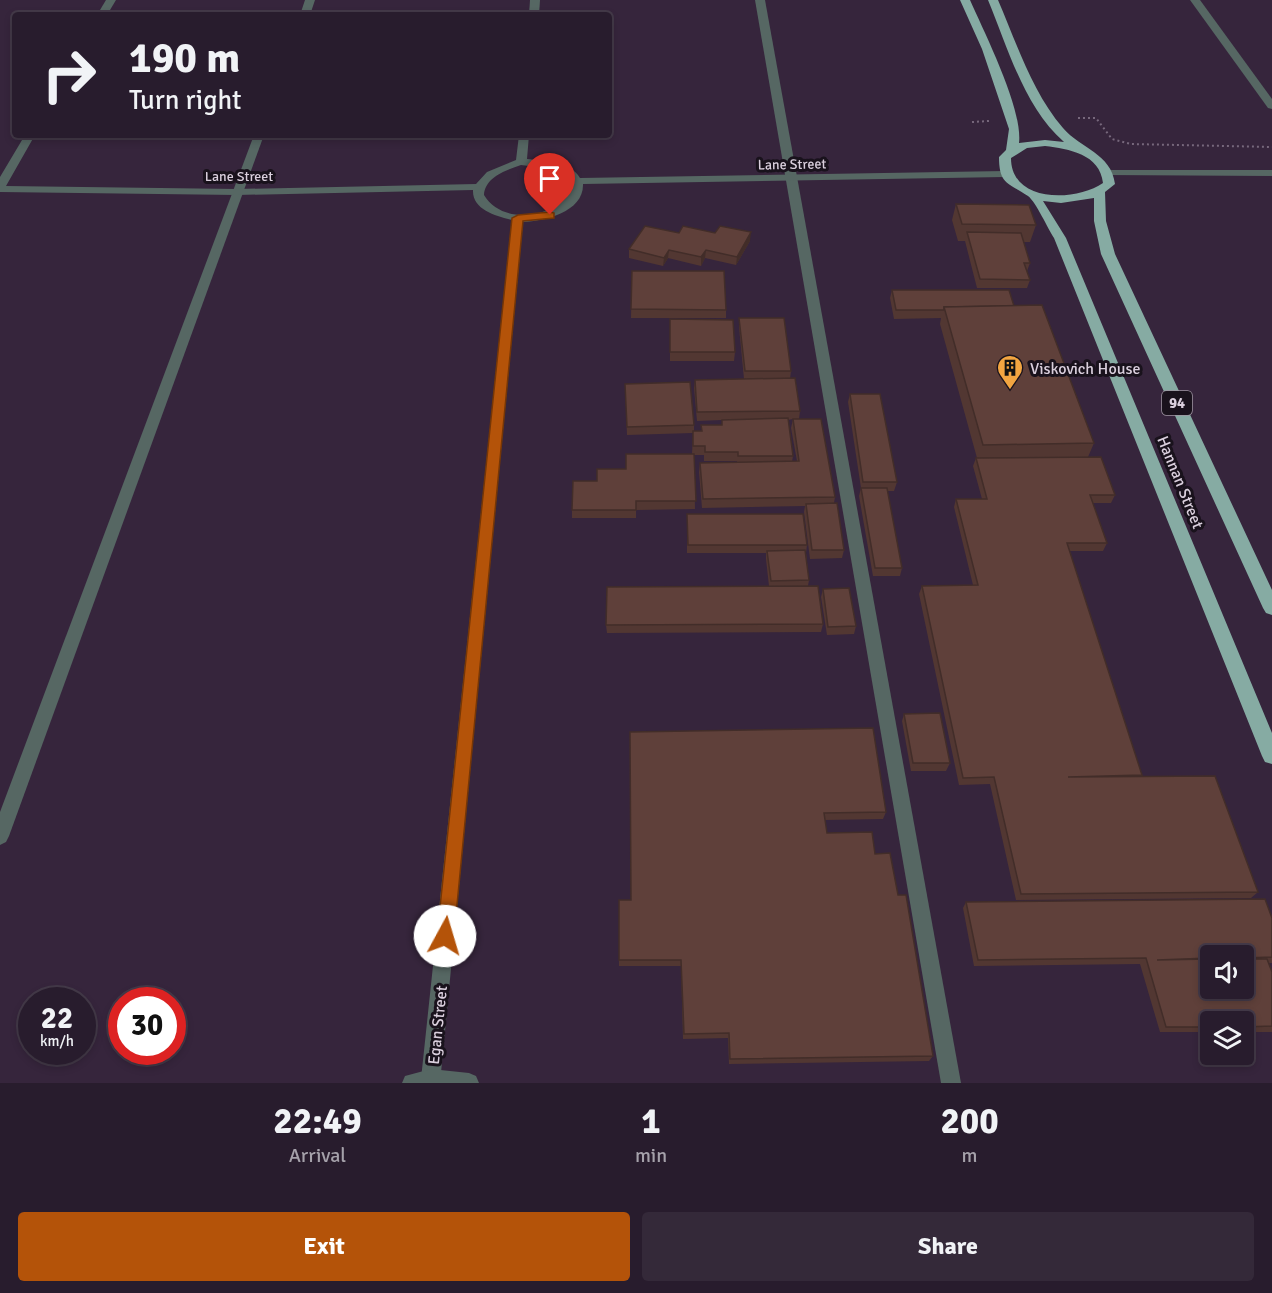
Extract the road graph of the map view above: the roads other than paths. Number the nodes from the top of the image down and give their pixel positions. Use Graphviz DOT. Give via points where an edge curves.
graph roads {
  1 [pos="760,0"];
  2 [pos="965,0"];
  3 [pos="993,0"];
  4 [pos="1196,0"];
  5 [pos="1272,106"];
  6 [pos="28,138"];
  7 [pos="258,138"];
  8 [pos="524,138"];
  9 [pos="1012,151"];
  10 [pos="1088,153"];
  11 [pos="521,162"];
  12 [pos="1109,173"];
  13 [pos="1272,173"];
  14 [pos="1005,174"];
  15 [pos="792,179"];
  16 [pos="578,181"];
  17 [pos="479,187"];
  18 [pos="0,188"];
  19 [pos="237,192"];
  20 [pos="1100,194"];
  21 [pos="1033,195"];
  22 [pos="518,218"];
  23 [pos="1272,608"];
  24 [pos="1272,756"];
  25 [pos="0,836"];
  26 [pos="422,1081"];
  27 [pos="469,1083"];
  28 [pos="951,1083"];
  1 -- 15 [label="street"];
  2 -- 9 [label="highway" via="1015,129"];
  3 -- 10 [label="highway" via="1041,108 1062,134"];
  4 -- 5 [label="street"];
  6 -- 18 [label="street"];
  7 -- 19 [label="street"];
  8 -- 11 [label="street"];
  9 -- 10 [label="highway" via="1039,143 1064,145"];
  9 -- 14 [label="highway" via="1005,157"];
  10 -- 12 [label="highway"];
  11 -- 16 [label="street" via="563,167"];
  11 -- 17 [label="street" via="491,172"];
  12 -- 13 [label="street"];
  12 -- 20 [label="highway, Hannan Street / 94" via="1109,184"];
  14 -- 15 [label="street, Lane Street"];
  14 -- 21 [label="highway, Hannan Street"];
  15 -- 16 [label="street, Lane Street"];
  15 -- 28 [label="street"];
  16 -- 22 [label="street" via="580,191 569,206 550,215"];
  17 -- 19 [label="street, Lane Street"];
  17 -- 22 [label="street" via="479,197 486,207"];
  18 -- 19 [label="street, Lane Street"];
  19 -- 25 [label="street"];
  20 -- 21 [label="highway, Hannan Street" via="1070,201"];
  20 -- 23 [label="highway, Hannan Street / 94" via="1100,221 1108,254"];
  21 -- 24 [label="highway, Hannan Street" via="1060,238"];
  22 -- 26 [label="street, Egan Street"];
  26 -- 27 [label="street"];
}
